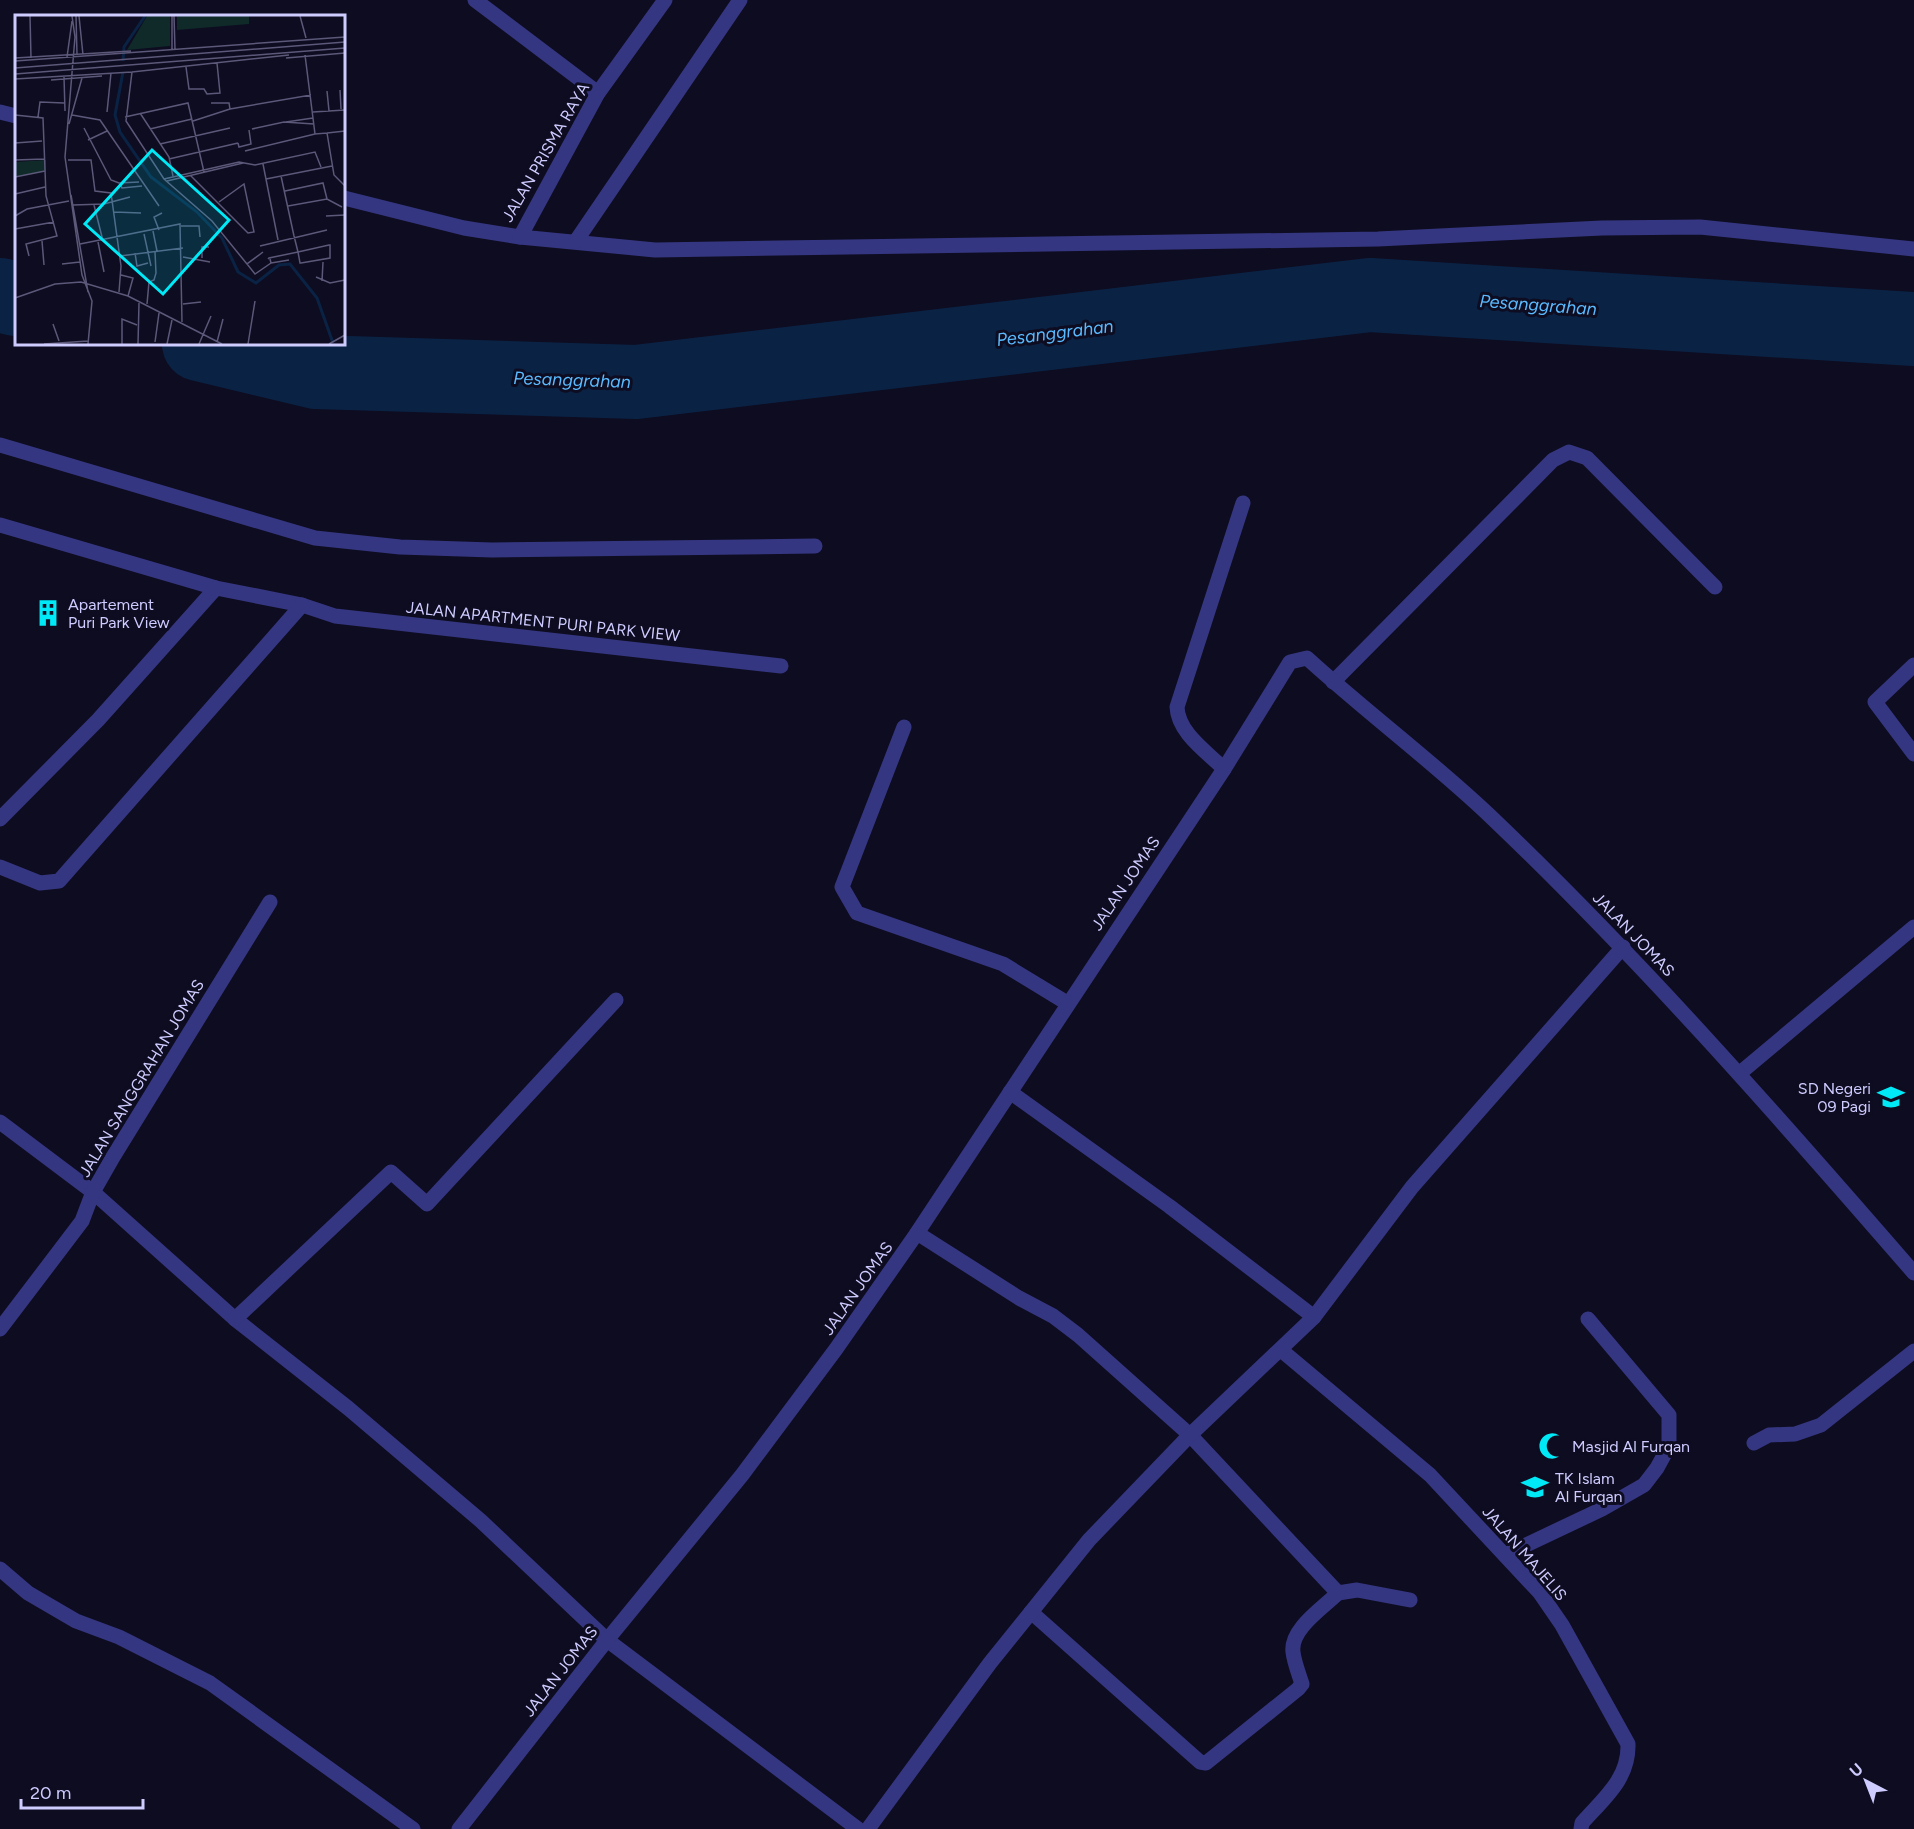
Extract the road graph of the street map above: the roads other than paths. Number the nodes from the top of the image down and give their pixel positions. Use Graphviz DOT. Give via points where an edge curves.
graph roads {
  1 [pos="475,0"];
  2 [pos="665,0"];
  3 [pos="740,0"];
  4 [pos="598,93"];
  5 [pos="0,112"];
  6 [pos="15,116"];
  7 [pos="345,198"];
  8 [pos="520,237"];
  9 [pos="576,241"];
  10 [pos="1914,249"];
  11 [pos="0,445"];
  12 [pos="1243,503"];
  13 [pos="0,525"];
  14 [pos="815,546"];
  15 [pos="1715,587"];
  16 [pos="216,588"];
  17 [pos="302,605"];
  18 [pos="1914,665"];
  19 [pos="781,666"];
  20 [pos="1333,682"];
  21 [pos="904,727"];
  22 [pos="1914,754"];
  23 [pos="1224,769"];
  24 [pos="0,819"];
  25 [pos="0,867"];
  26 [pos="270,902"];
  27 [pos="1914,927"];
  28 [pos="1623,947"];
  29 [pos="616,1000"];
  30 [pos="1067,1003"];
  31 [pos="1740,1073"];
  32 [pos="1010,1092"];
  33 [pos="0,1122"];
  34 [pos="93,1192"];
  35 [pos="917,1233"];
  36 [pos="1914,1273"];
  37 [pos="1314,1317"];
  38 [pos="235,1319"];
  39 [pos="1588,1319"];
  40 [pos="0,1329"];
  41 [pos="1281,1350"];
  42 [pos="1914,1351"];
  43 [pos="1190,1435"];
  44 [pos="1754,1443"];
  45 [pos="1505,1556"];
  46 [pos="0,1569"];
  47 [pos="1338,1593"];
  48 [pos="1410,1600"];
  49 [pos="1031,1612"];
  50 [pos="607,1640"];
  51 [pos="413,1829"];
  52 [pos="459,1829"];
  53 [pos="858,1829"];
  54 [pos="868,1829"];
  55 [pos="1581,1829"];
  1 -- 4 [label="street"];
  2 -- 4 [label="street, JALAN PRISMA RAYA"];
  3 -- 9 [label="street"];
  4 -- 8 [label="street, JALAN PRISMA RAYA"];
  5 -- 6 [label="street"];
  7 -- 8 [label="street, JALAN PRISMA RAYA" via="464,228"];
  8 -- 9 [label="street"];
  9 -- 10 [label="street" via="655,250 1378,239 1700,227"];
  11 -- 14 [label="street" via="315,538 400,547 492,550"];
  12 -- 23 [label="street" via="1177,707 1177,718 1185,731"];
  13 -- 16 [label="street, JALAN APARTMENT PURI PARK VIEW"];
  15 -- 20 [label="street" via="1587,458 1569,452 1553,460"];
  16 -- 17 [label="street, JALAN APARTMENT PURI PARK VIEW"];
  16 -- 24 [label="street" via="98,720"];
  17 -- 19 [label="street, JALAN APARTMENT PURI PARK VIEW" via="335,616"];
  17 -- 25 [label="street" via="59,881 40,884"];
  18 -- 22 [label="street" via="1875,702"];
  20 -- 23 [label="street, JALAN JOMAS" via="1307,658 1290,662"];
  20 -- 28 [label="street, JALAN JOMAS" via="1487,813"];
  21 -- 30 [label="street" via="842,887 847,897 857,913 1003,964"];
  23 -- 30 [label="street, JALAN JOMAS"];
  26 -- 34 [label="street, JALAN SANGGRAHAN JOMAS"];
  27 -- 31 [label="street"];
  28 -- 31 [label="street, JALAN JOMAS"];
  28 -- 37 [label="street" via="1412,1187"];
  29 -- 38 [label="street" via="427,1204 391,1172"];
  30 -- 32 [label="street, JALAN JOMAS"];
  31 -- 36 [label="street, JALAN JOMAS"];
  32 -- 35 [label="street, JALAN JOMAS"];
  32 -- 37 [label="street"];
  33 -- 34 [label="street"];
  34 -- 38 [label="street"];
  34 -- 40 [label="street, JALAN SANGGRAHAN JOMAS" via="82,1221"];
  35 -- 43 [label="street" via="1053,1316"];
  35 -- 50 [label="street, JALAN JOMAS" via="742,1475"];
  37 -- 41 [label="street"];
  38 -- 50 [label="street" via="348,1408 472,1514"];
  39 -- 45 [label="street" via="1669,1415 1669,1446 1644,1485"];
  41 -- 43 [label="street"];
  41 -- 45 [label="street, JALAN MAJELIS" via="1430,1475"];
  42 -- 44 [label="street" via="1821,1425 1796,1434 1769,1435"];
  43 -- 47 [label="street"];
  43 -- 49 [label="street" via="1089,1539"];
  45 -- 55 [label="street, JALAN MAJELIS" via="1540,1593 1562,1625 1629,1744 1629,1761 1623,1776"];
  46 -- 51 [label="street" via="28,1593 76,1621 119,1637 210,1683"];
  47 -- 48 [label="street" via="1357,1590"];
  47 -- 49 [label="street" via="1298,1633 1293,1645 1302,1684 1206,1763"];
  49 -- 54 [label="street"];
  50 -- 52 [label="street, JALAN JOMAS"];
  50 -- 53 [label="street"];
}
